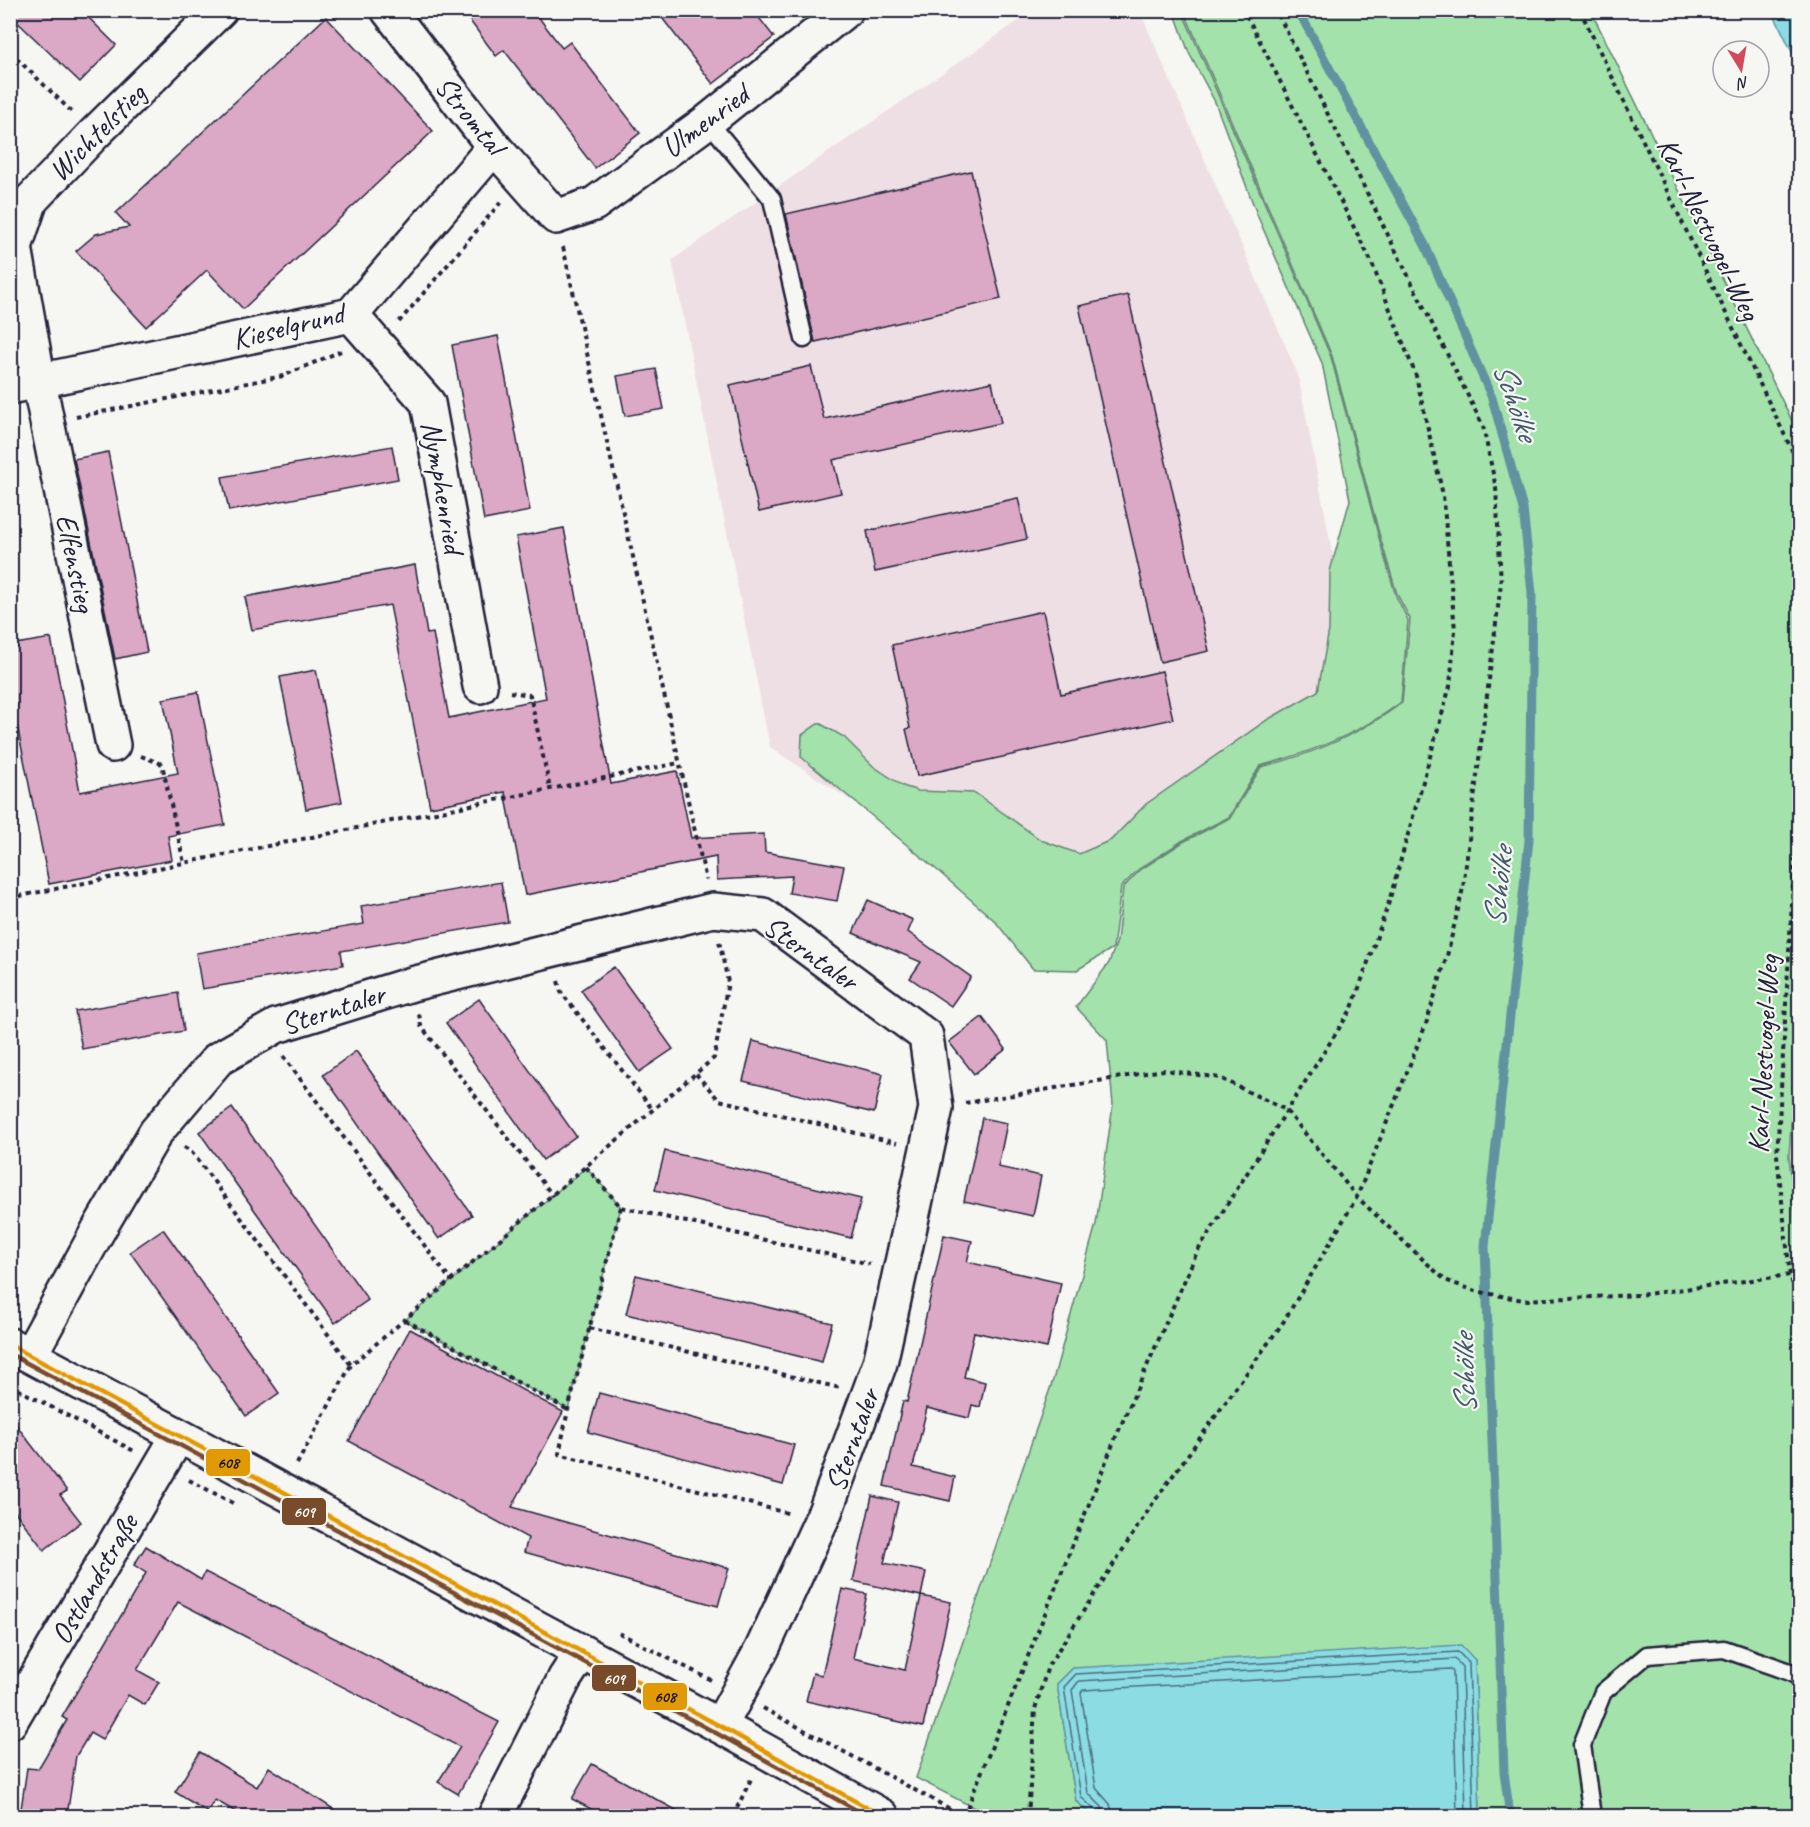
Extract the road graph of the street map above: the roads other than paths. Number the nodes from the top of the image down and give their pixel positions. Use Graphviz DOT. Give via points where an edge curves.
graph roads {
  1 [pos="220,10"];
  2 [pos="388,10"];
  3 [pos="846,10"];
  4 [pos="708,121"];
  5 [pos="494,147"];
  6 [pos="556,217"];
  7 [pos="351,315"];
  8 [pos="804,339"];
  9 [pos="25,385"];
  10 [pos="480,686"];
  11 [pos="113,745"];
  12 [pos="20,1350"];
  13 [pos="178,1436"];
  14 [pos="582,1652"];
  15 [pos="1800,1677"];
  16 [pos="10,1722"];
  17 [pos="720,1726"];
  18 [pos="495,1816"];
  19 [pos="880,1816"];
  20 [pos="1592,1816"];
  1 -- 9 [label="street, Wichtelstieg" via="31,200 15,247"];
  2 -- 5 [label="street, Stromtal"];
  3 -- 4 [label="street, Ulmenried"];
  4 -- 6 [label="street, Ulmenried" via="594,204"];
  4 -- 8 [label="lane" via="772,199"];
  5 -- 6 [label="street, Stromtal"];
  5 -- 7 [label="street, Kieselgrund"];
  7 -- 9 [label="street, Kieselgrund"];
  7 -- 10 [label="street, Nymphenried" via="428,404"];
  9 -- 11 [label="street, Elfenstieg"];
  12 -- 13 [label="street"];
  12 -- 17 [label="street, Sterntaler" via="100,1227 156,1131 218,1059 276,1026 412,984 712,910 763,915 926,1036 936,1108 880,1363 821,1522 762,1649"];
  13 -- 14 [label="street"];
  13 -- 16 [label="street, Ostlandstraße"];
  14 -- 17 [label="street"];
  14 -- 18 [label="street"];
  15 -- 20 [label="lane" via="1724,1649 1647,1655 1603,1692 1582,1745"];
  17 -- 19 [label="street"];
}
